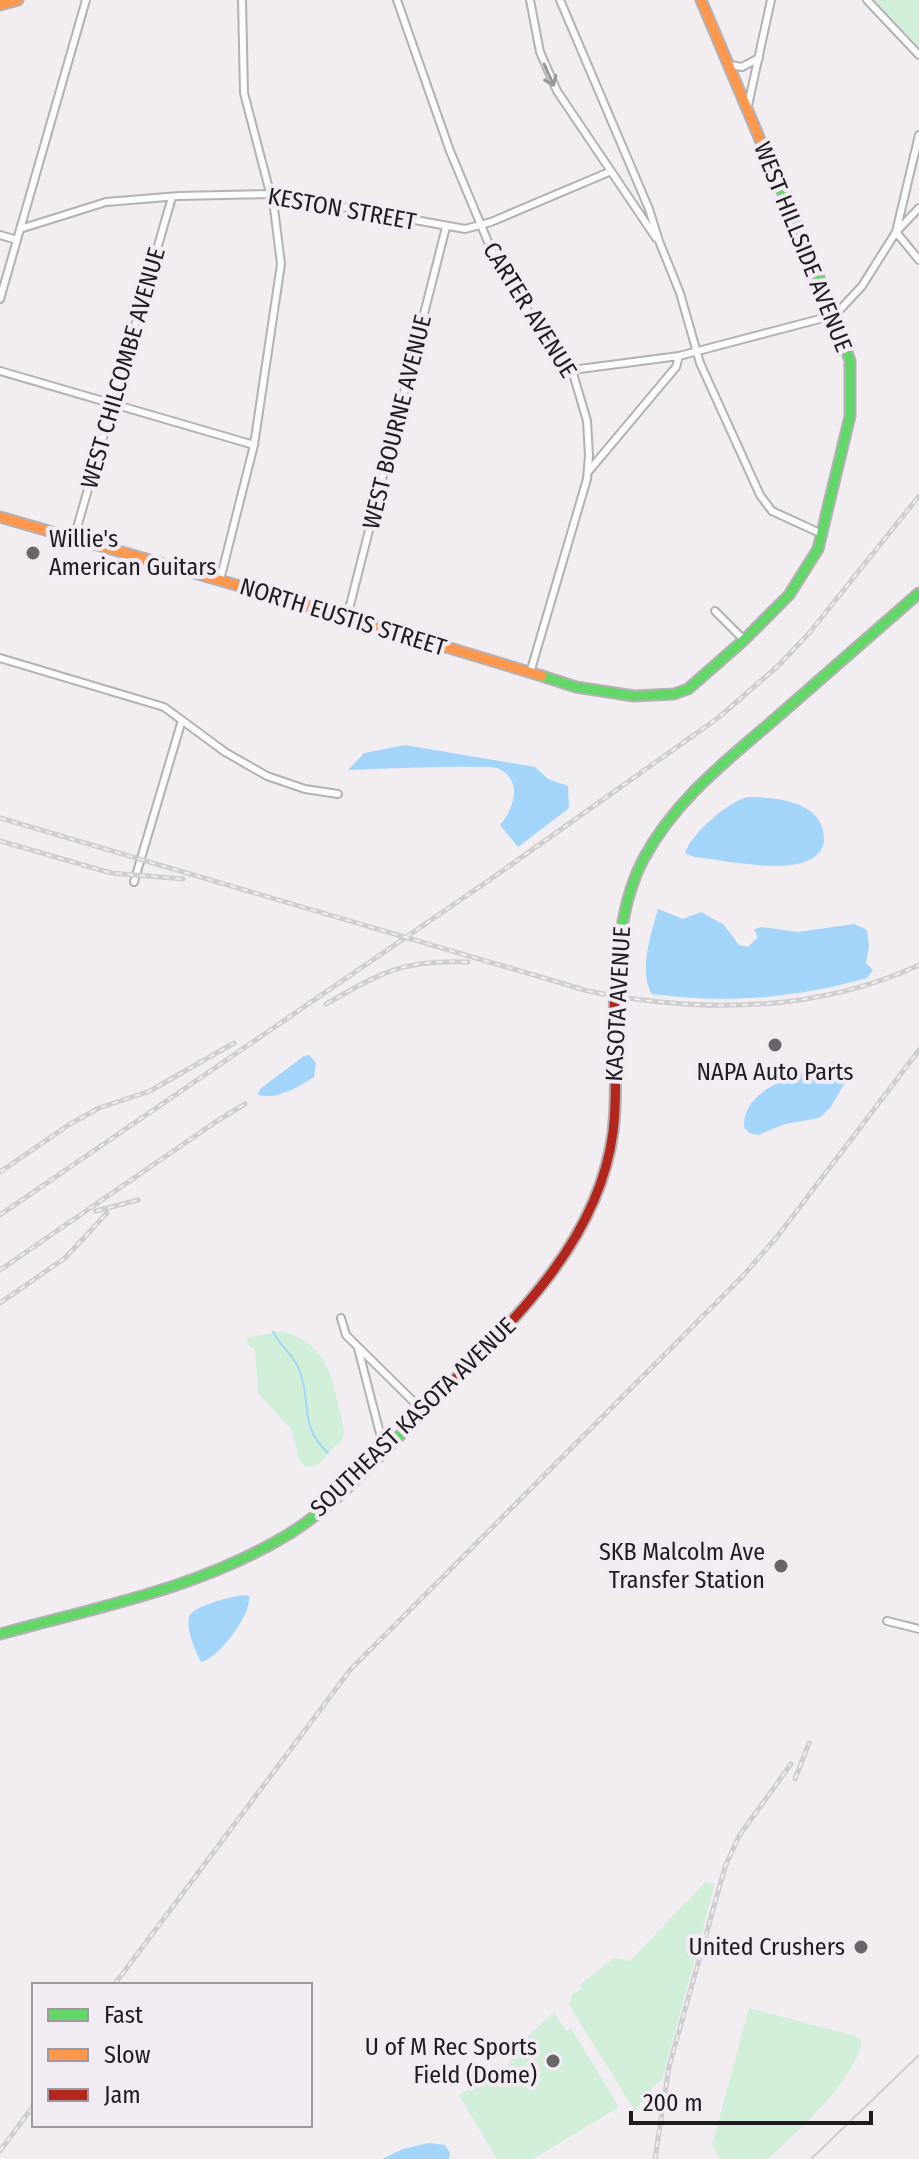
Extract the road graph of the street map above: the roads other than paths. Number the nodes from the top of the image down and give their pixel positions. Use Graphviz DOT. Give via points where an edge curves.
graph roads {
  1 [pos="18,0"];
  2 [pos="86,0"];
  3 [pos="242,0"];
  4 [pos="397,0"];
  5 [pos="530,0"];
  6 [pos="560,0"];
  7 [pos="701,0"];
  8 [pos="771,0"];
  9 [pos="867,0"];
  10 [pos="0,5"];
  11 [pos="919,55"];
  12 [pos="759,58"];
  13 [pos="727,64"];
  14 [pos="747,110"];
  15 [pos="919,135"];
  16 [pos="609,172"];
  17 [pos="270,194"];
  18 [pos="172,197"];
  19 [pos="919,208"];
  20 [pos="480,226"];
  21 [pos="446,227"];
  22 [pos="20,229"];
  23 [pos="896,232"];
  24 [pos="0,235"];
  25 [pos="17,240"];
  26 [pos="659,241"];
  27 [pos="919,260"];
  28 [pos="0,299"];
  29 [pos="835,315"];
  30 [pos="696,352"];
  31 [pos="679,356"];
  32 [pos="572,370"];
  33 [pos="0,371"];
  34 [pos="113,404"];
  35 [pos="254,445"];
  36 [pos="588,473"];
  37 [pos="0,517"];
  38 [pos="822,534"];
  39 [pos="74,538"];
  40 [pos="220,580"];
  41 [pos="919,593"];
  42 [pos="715,611"];
  43 [pos="347,617"];
  44 [pos="744,640"];
  45 [pos="0,658"];
  46 [pos="530,673"];
  47 [pos="688,689"];
  48 [pos="182,720"];
  49 [pos="338,794"];
  50 [pos="134,882"];
  51 [pos="594,1200"];
  52 [pos="341,1318"];
  53 [pos="358,1348"];
  54 [pos="423,1411"];
  55 [pos="384,1449"];
  56 [pos="887,1621"];
  57 [pos="919,1629"];
  58 [pos="0,1634"];
  1 -- 10 [label="street"];
  2 -- 22 [label="street"];
  3 -- 17 [label="street" via="244,93"];
  4 -- 20 [label="street, CARTER AVENUE"];
  5 -- 16 [label="street, one-way" via="550,78"];
  6 -- 26 [label="street"];
  7 -- 13 [label="street, WEST HILLSIDE AVENUE"];
  8 -- 12 [label="street"];
  9 -- 11 [label="street"];
  12 -- 13 [label="street" via="742,67"];
  12 -- 14 [label="street"];
  13 -- 14 [label="street, WEST HILLSIDE AVENUE"];
  14 -- 29 [label="street, WEST HILLSIDE AVENUE"];
  15 -- 23 [label="street"];
  16 -- 20 [label="street, KESTON STREET"];
  16 -- 26 [label="street"];
  17 -- 18 [label="street, KESTON STREET"];
  17 -- 21 [label="street, KESTON STREET"];
  17 -- 35 [label="street" via="281,264"];
  18 -- 22 [label="street, KESTON STREET" via="98,204"];
  18 -- 34 [label="street, WEST CHILCOMBE AVENUE"];
  19 -- 23 [label="street"];
  20 -- 21 [label="street, KESTON STREET"];
  20 -- 32 [label="street, CARTER AVENUE" via="507,282"];
  21 -- 43 [label="street, WEST BOURNE AVENUE"];
  22 -- 25 [label="street"];
  23 -- 27 [label="street"];
  23 -- 29 [label="street" via="862,286"];
  24 -- 25 [label="street"];
  25 -- 28 [label="street"];
  26 -- 30 [label="street"];
  29 -- 30 [label="street"];
  29 -- 38 [label="street, WEST HILLSIDE AVENUE" via="850,361 852,398"];
  30 -- 31 [label="street"];
  30 -- 38 [label="street" via="766,504"];
  31 -- 32 [label="street"];
  31 -- 36 [label="street" via="676,367"];
  32 -- 36 [label="street, CARTER AVENUE" via="587,421"];
  33 -- 34 [label="street"];
  34 -- 35 [label="street"];
  34 -- 39 [label="street, WEST CHILCOMBE AVENUE"];
  35 -- 40 [label="street"];
  36 -- 46 [label="street, CARTER AVENUE"];
  37 -- 39 [label="street, NORTH EUSTIS STREET"];
  38 -- 44 [label="street, WEST HILLSIDE AVENUE" via="802,577"];
  39 -- 40 [label="street, NORTH EUSTIS STREET"];
  40 -- 43 [label="street, NORTH EUSTIS STREET"];
  41 -- 51 [label="street, KASOTA AVENUE" via="738,750 672,813 648,849 625,905 616,960 613,1130"];
  42 -- 44 [label="street"];
  43 -- 46 [label="street, NORTH EUSTIS STREET"];
  44 -- 47 [label="street, WEST HILLSIDE AVENUE"];
  45 -- 48 [label="street" via="164,707"];
  46 -- 47 [label="street, NORTH EUSTIS STREET" via="615,694 656,696"];
  48 -- 49 [label="street" via="267,776"];
  48 -- 50 [label="street"];
  51 -- 54 [label="street, SOUTHEAST KASOTA AVENUE" via="533,1298"];
  52 -- 53 [label="street" via="346,1335"];
  53 -- 54 [label="street"];
  53 -- 55 [label="street"];
  54 -- 55 [label="street, SOUTHEAST KASOTA AVENUE"];
  55 -- 58 [label="street, SOUTHEAST KASOTA AVENUE" via="291,1533 235,1564 173,1587"];
  56 -- 57 [label="street"];
}
